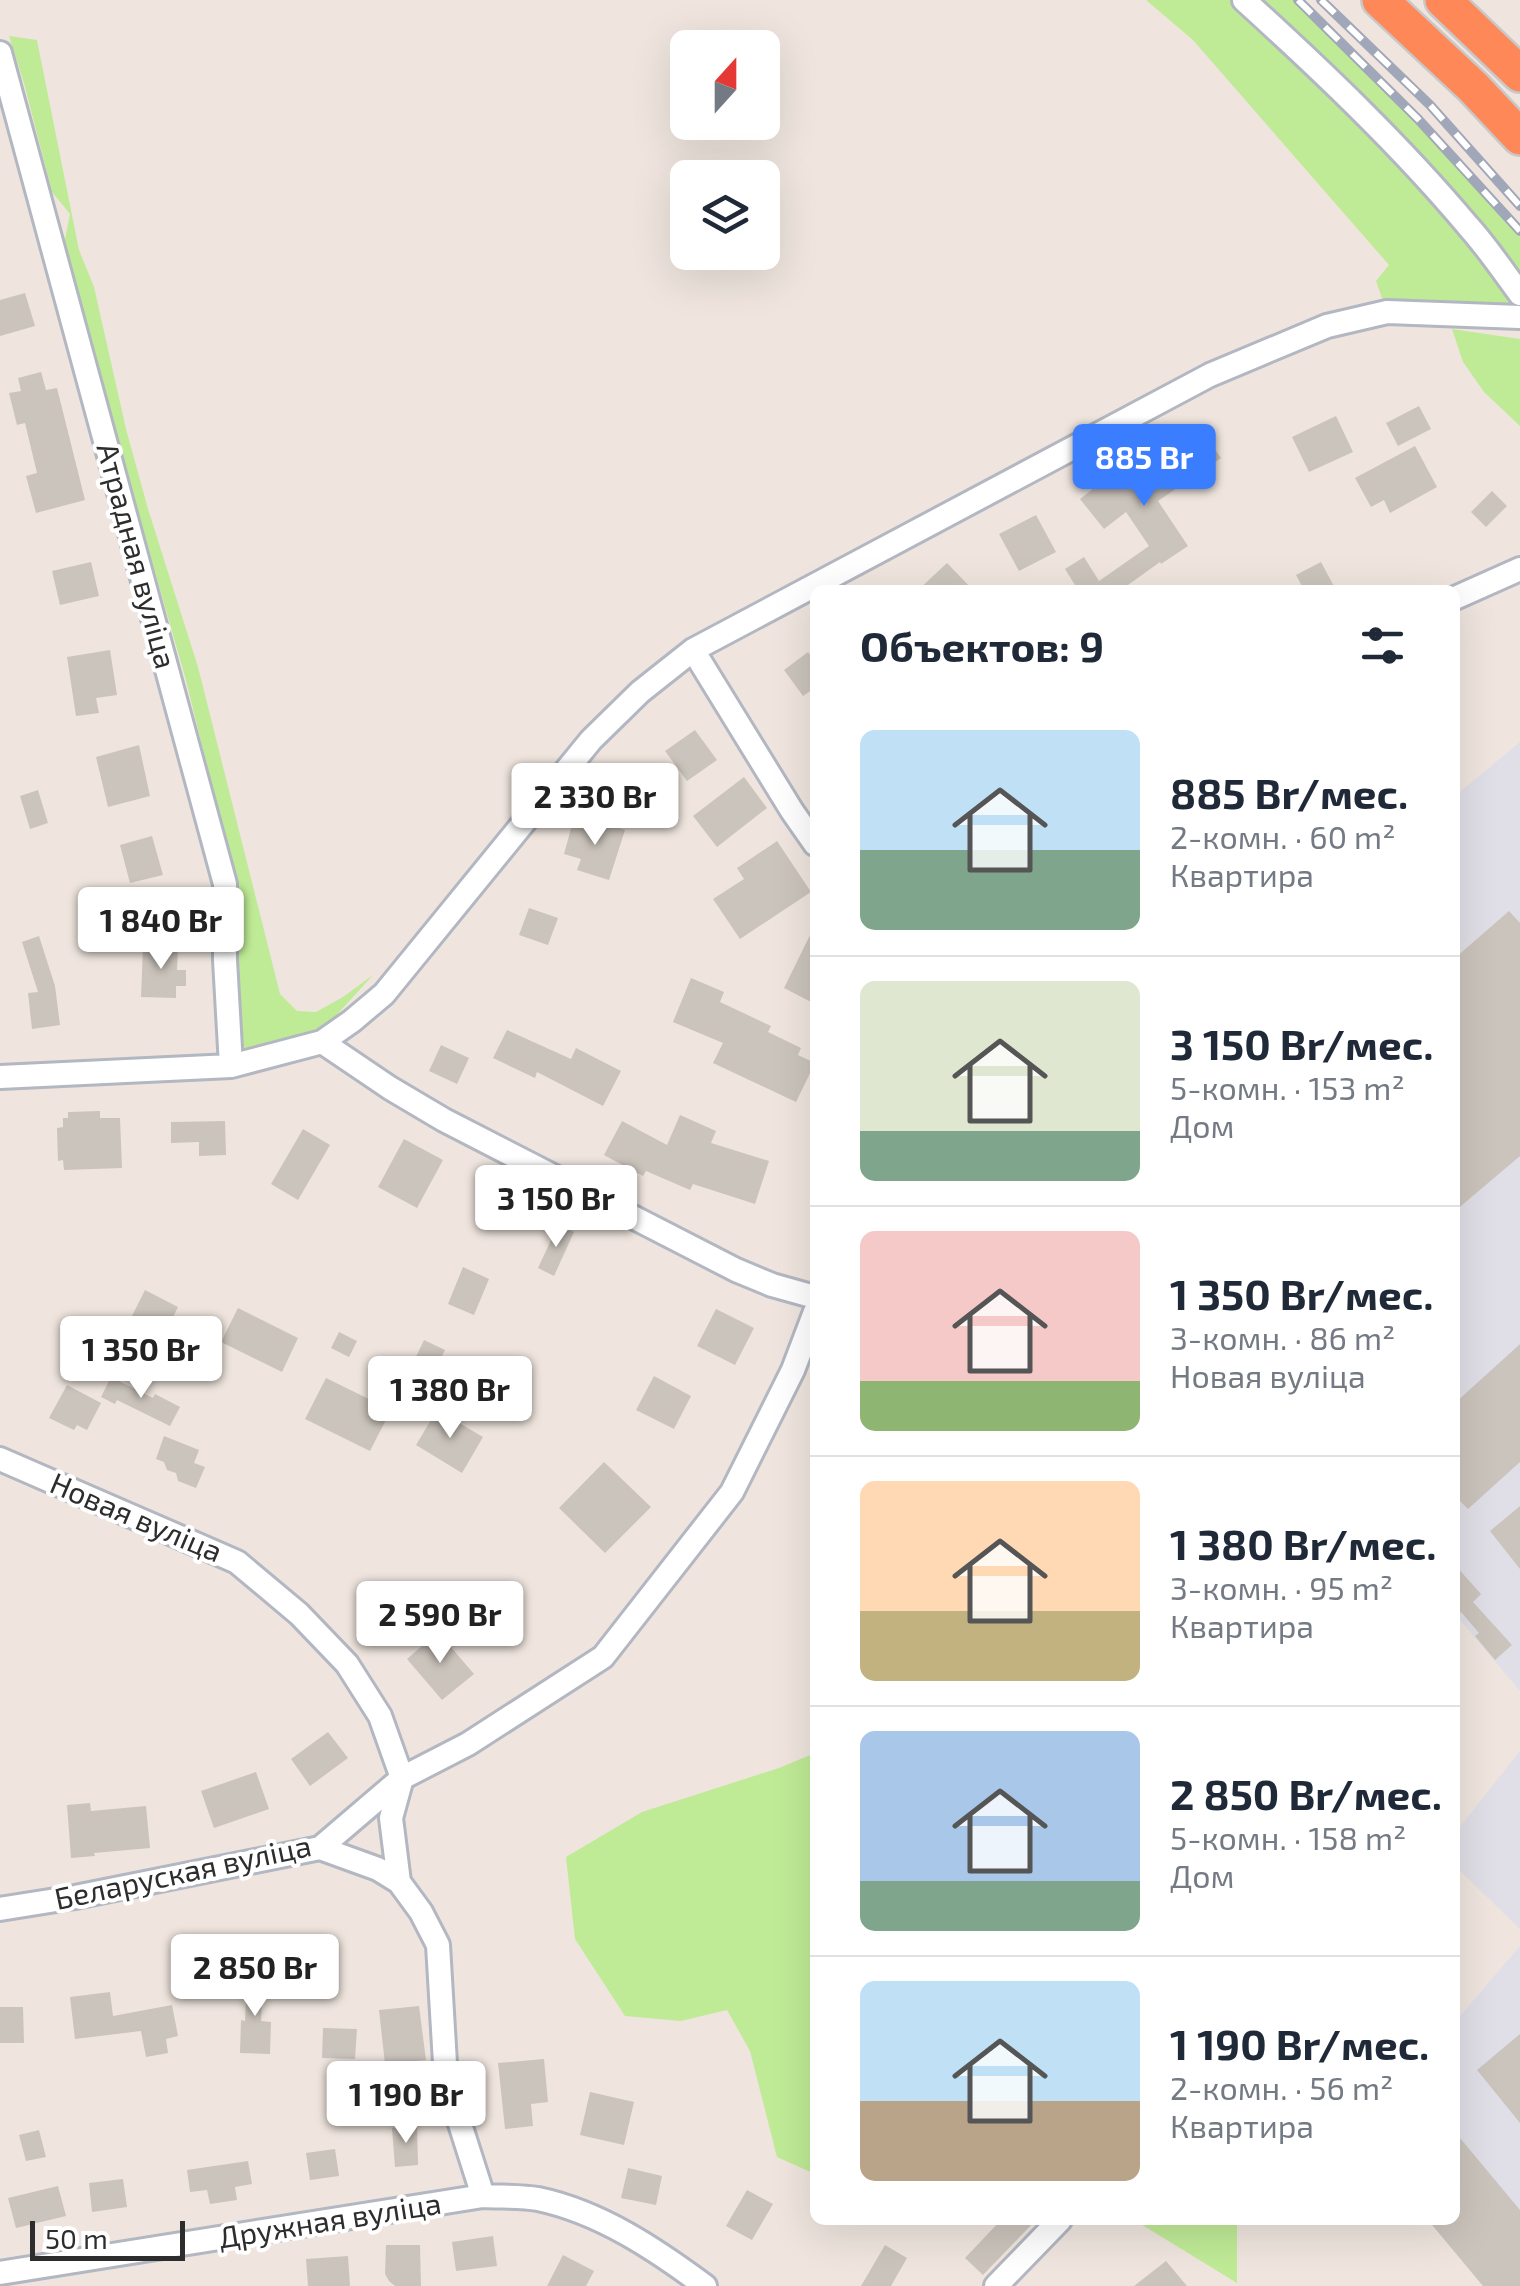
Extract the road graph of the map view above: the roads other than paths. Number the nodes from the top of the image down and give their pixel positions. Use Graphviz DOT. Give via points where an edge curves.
graph roads {
  1 [pos="1244,0"];
  2 [pos="1380,0"];
  3 [pos="1443,0"];
  4 [pos="0,52"];
  5 [pos="1520,74"];
  6 [pos="1520,137"];
  7 [pos="1520,294"];
  8 [pos="1520,317"];
  9 [pos="1520,569"];
  10 [pos="816,585"];
  11 [pos="810,588"];
  12 [pos="1460,596"];
  13 [pos="694,650"];
  14 [pos="810,837"];
  15 [pos="322,1042"];
  16 [pos="232,1066"];
  17 [pos="0,1077"];
  18 [pos="810,1296"];
  19 [pos="810,1325"];
  20 [pos="0,1460"];
  21 [pos="402,1778"];
  22 [pos="320,1848"];
  23 [pos="399,1882"];
  24 [pos="0,1909"];
  25 [pos="483,2196"];
  26 [pos="1055,2225"];
  27 [pos="0,2273"];
  28 [pos="705,2286"];
  29 [pos="996,2286"];
  1 -- 7 [label="street" via="1398,149"];
  2 -- 6 [label="highway"];
  3 -- 5 [label="highway"];
  4 -- 16 [label="street, Атрадная вуліца" via="225,884"];
  8 -- 10 [label="street" via="1388,312 1328,326 1210,375"];
  9 -- 12 [label="street"];
  11 -- 13 [label="street"];
  13 -- 14 [label="street"];
  13 -- 15 [label="street" via="592,740 384,994"];
  15 -- 16 [label="street"];
  15 -- 18 [label="street" via="524,1163 736,1270"];
  16 -- 17 [label="street"];
  19 -- 21 [label="street, Беларуская вуліца" via="732,1492 603,1657"];
  20 -- 21 [label="street, Новая вуліца" via="237,1562 347,1664 380,1716"];
  21 -- 22 [label="street, Беларуская вуліца"];
  21 -- 23 [label="street" via="391,1818"];
  22 -- 23 [label="street"];
  22 -- 24 [label="street, Беларуская вуліца"];
  23 -- 25 [label="street, Дружная вуліца" via="438,1945 446,2080"];
  25 -- 27 [label="street, Дружная вуліца"];
  25 -- 28 [label="street, Дружная вуліца" via="536,2199 574,2210 625,2233"];
  26 -- 29 [label="street"];
}
